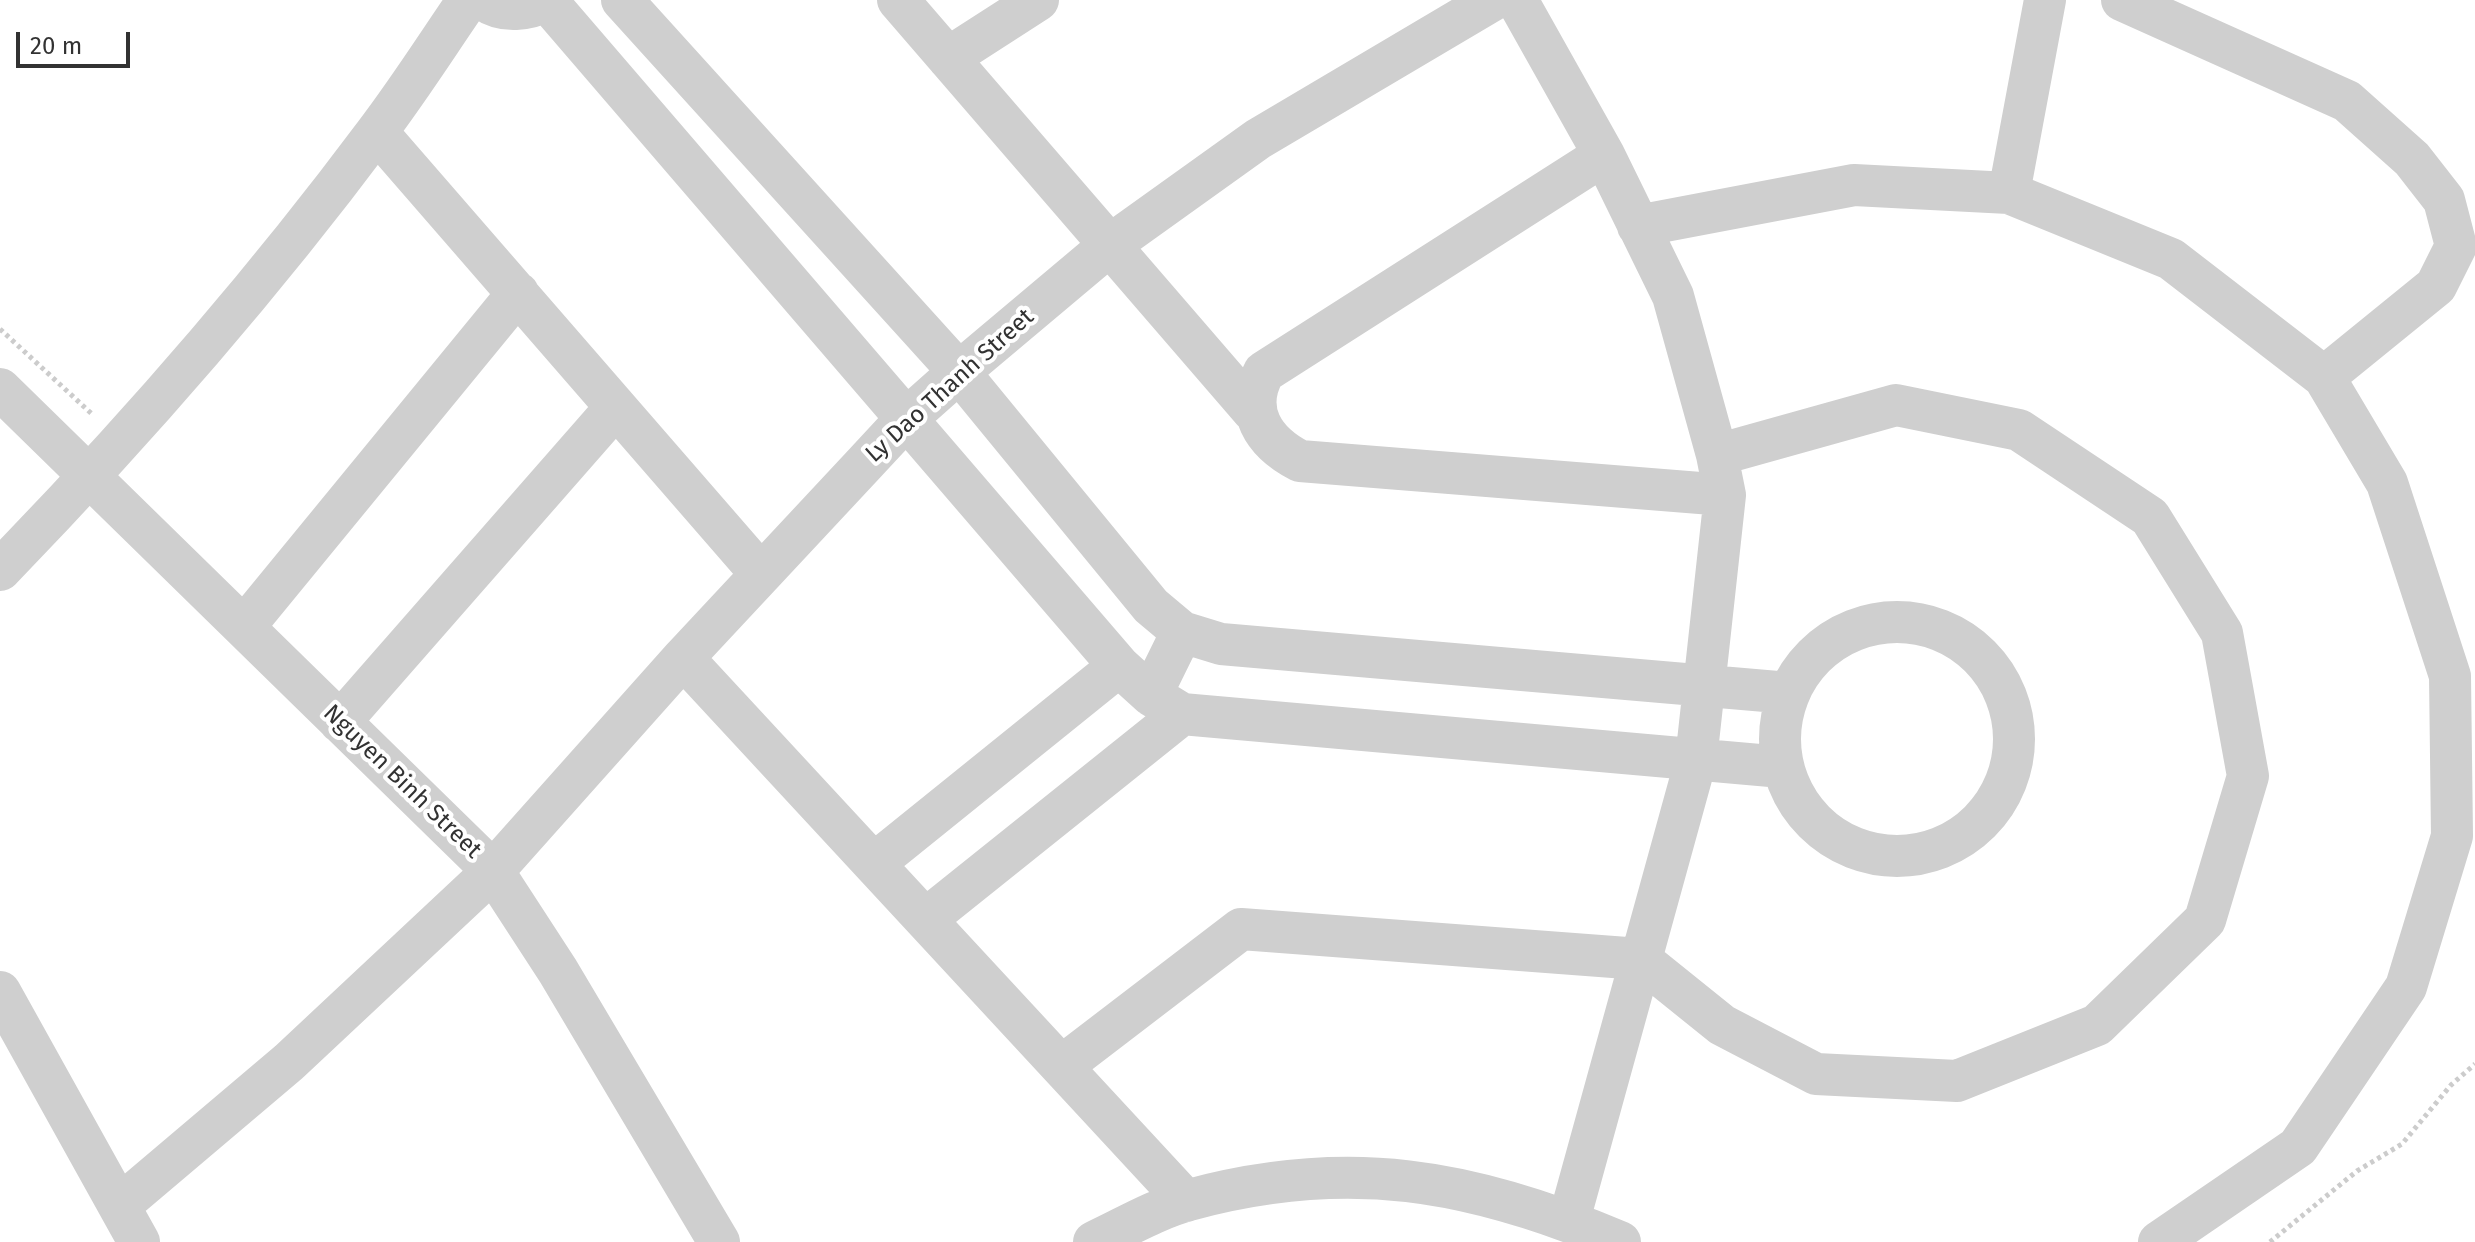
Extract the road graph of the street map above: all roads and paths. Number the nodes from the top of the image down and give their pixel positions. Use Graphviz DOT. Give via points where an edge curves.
graph roads {
  1 [pos="468,0"];
  2 [pos="484,0"];
  3 [pos="622,0"];
  4 [pos="898,0"];
  5 [pos="1038,0"];
  6 [pos="1493,0"];
  7 [pos="1517,0"];
  8 [pos="2045,0"];
  9 [pos="2122,0"];
  10 [pos="548,1"];
  11 [pos="948,58"];
  12 [pos="377,132"];
  13 [pos="1604,155"];
  14 [pos="2009,193"];
  15 [pos="1638,226"];
  16 [pos="1110,245"];
  17 [pos="518,293"];
  18 [pos="0,329"];
  19 [pos="959,372"];
  20 [pos="2324,377"];
  21 [pos="0,389"];
  22 [pos="616,407"];
  23 [pos="1253,411"];
  24 [pos="96,419"];
  25 [pos="905,420"];
  26 [pos="1721,475"];
  27 [pos="91,477"];
  28 [pos="0,570"];
  29 [pos="761,574"];
  30 [pos="244,627"];
  31 [pos="1182,632"];
  32 [pos="683,658"];
  33 [pos="1119,666"];
  34 [pos="1707,684"];
  35 [pos="1789,693"];
  36 [pos="1167,705"];
  37 [pos="340,722"];
  38 [pos="1696,760"];
  39 [pos="1782,767"];
  40 [pos="876,862"];
  41 [pos="493,871"];
  42 [pos="926,919"];
  43 [pos="1640,959"];
  44 [pos="0,992"];
  45 [pos="2475,1064"];
  46 [pos="1062,1066"];
  47 [pos="1186,1201"];
  48 [pos="119,1206"];
  49 [pos="1569,1220"];
  50 [pos="139,1242"];
  51 [pos="719,1242"];
  52 [pos="1094,1242"];
  53 [pos="1620,1242"];
  54 [pos="2159,1242"];
  55 [pos="2270,1242"];
  1 -- 12 [label="street"];
  2 -- 10 [label="street" via="508,9"];
  3 -- 19 [label="street"];
  4 -- 11 [label="street"];
  5 -- 11 [label="street"];
  6 -- 16 [label="street, Ly Dao Thanh Street" via="1258,139"];
  7 -- 13 [label="street"];
  8 -- 14 [label="street"];
  9 -- 20 [label="street" via="2347,101 2412,159 2444,200 2456,246 2436,286"];
  10 -- 25 [label="street"];
  11 -- 16 [label="street"];
  12 -- 17 [label="street"];
  12 -- 27 [label="street" via="239,306"];
  13 -- 15 [label="street"];
  13 -- 23 [label="street" via="1264,372 1254,391"];
  14 -- 15 [label="street" via="1854,185"];
  14 -- 20 [label="street" via="2171,259"];
  15 -- 26 [label="street" via="1673,296"];
  16 -- 19 [label="street, Ly Dao Thanh Street"];
  16 -- 23 [label="street"];
  17 -- 22 [label="street"];
  17 -- 30 [label="street"];
  18 -- 24 [label="path"];
  19 -- 25 [label="street, Ly Dao Thanh Street"];
  19 -- 31 [label="street" via="1151,606"];
  20 -- 54 [label="street" via="2387,483 2450,676 2452,836 2406,987 2298,1147"];
  21 -- 27 [label="street, Nguyen Binh Street"];
  22 -- 29 [label="street"];
  22 -- 37 [label="street"];
  23 -- 26 [label="street" via="1271,439 1300,461"];
  25 -- 29 [label="street, Ly Dao Thanh Street"];
  25 -- 33 [label="street"];
  26 -- 34 [label="street"];
  26 -- 43 [label="street" via="1896,405 2019,430 2150,517 2222,633 2248,776 2205,920 2097,1025 1957,1081 1816,1074 1722,1025"];
  27 -- 28 [label="street"];
  27 -- 30 [label="street, Nguyen Binh Street"];
  29 -- 32 [label="street, Ly Dao Thanh Street"];
  30 -- 37 [label="street, Nguyen Binh Street"];
  31 -- 34 [label="street" via="1221,644"];
  31 -- 36 [label="street"];
  32 -- 40 [label="street"];
  32 -- 41 [label="street, Ly Dao Thanh Street"];
  33 -- 36 [label="street"];
  33 -- 40 [label="street"];
  34 -- 35 [label="street"];
  34 -- 38 [label="street"];
  35 -- 39 [label="street" via="1780,730"];
  35 -- 39 [label="street" via="1810,660 1841,636 1877,623 1917,623 1953,635 1984,659 2005,692 2015,729 2011,768 1995,804 1969,832 1934,851 1896,857 1857,850 1823,832 1797,803"];
  36 -- 38 [label="street"];
  36 -- 42 [label="street"];
  37 -- 41 [label="street, Nguyen Binh Street"];
  38 -- 39 [label="street"];
  38 -- 43 [label="street"];
  40 -- 42 [label="street"];
  41 -- 48 [label="street, Ly Dao Thanh Street" via="289,1062"];
  41 -- 51 [label="street, Nguyen Binh Street"];
  42 -- 46 [label="street"];
  43 -- 46 [label="street" via="1241,929"];
  43 -- 49 [label="street"];
  44 -- 48 [label="street"];
  45 -- 55 [label="path" via="2402,1144 2357,1171"];
  46 -- 47 [label="street"];
  47 -- 49 [label="street" via="1280,1182 1372,1176 1456,1187"];
  47 -- 52 [label="street"];
  48 -- 50 [label="street"];
  49 -- 53 [label="street"];
}
